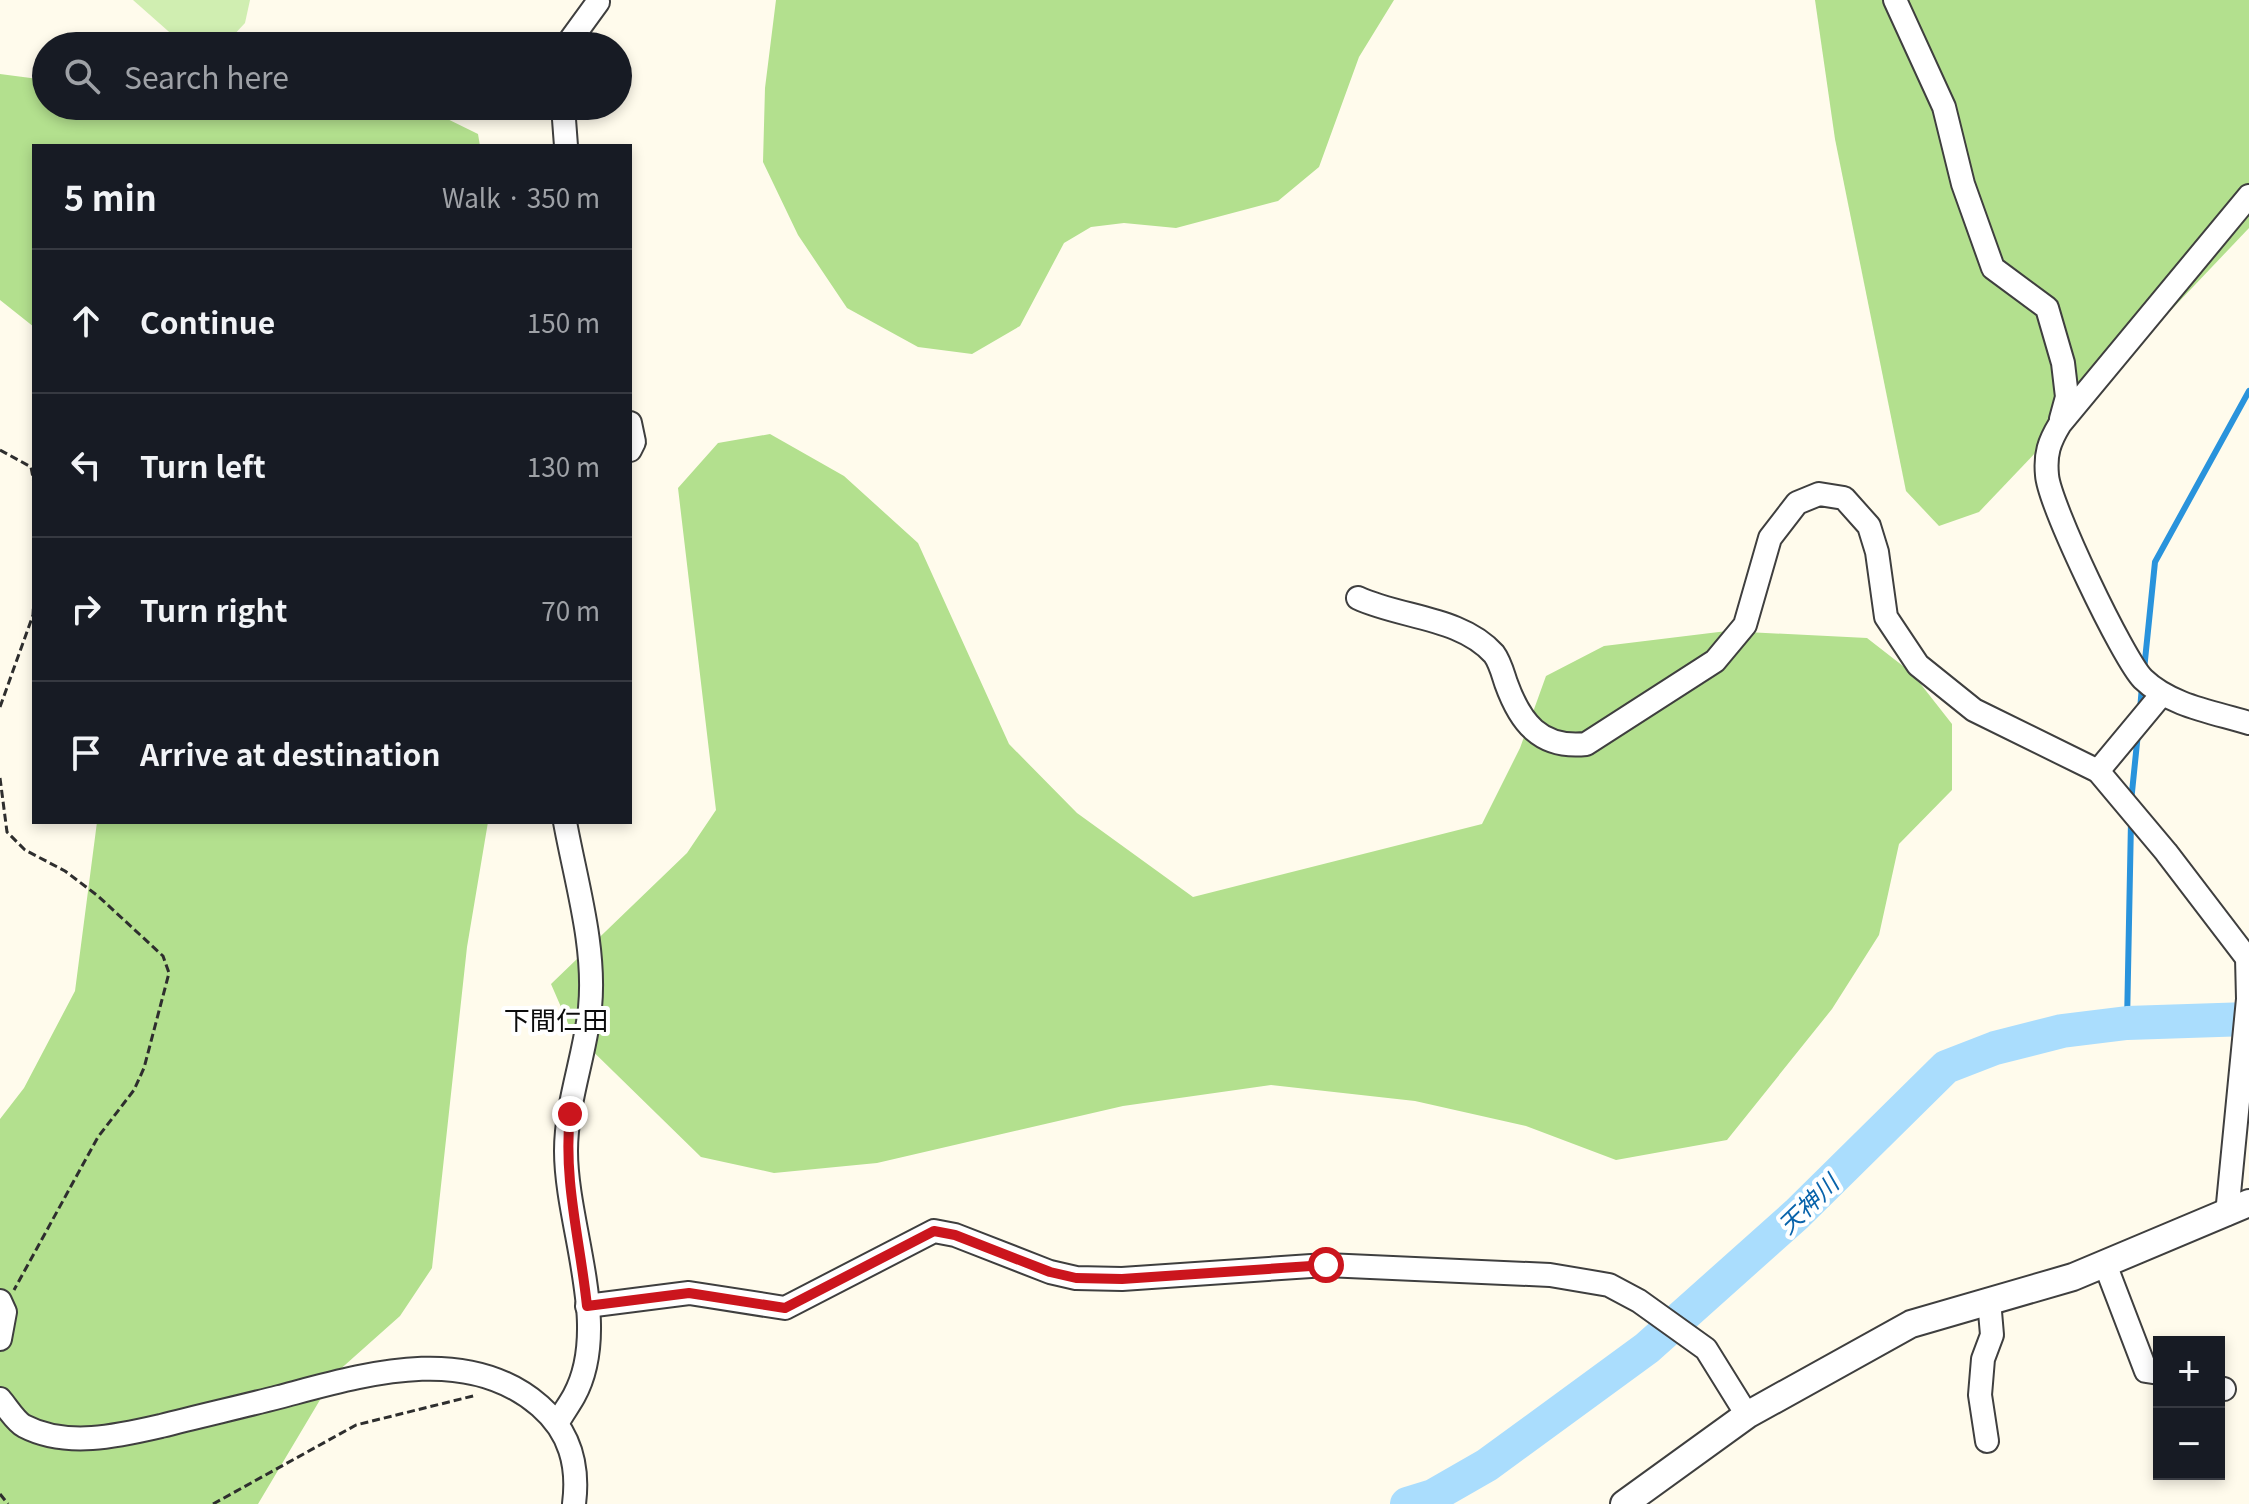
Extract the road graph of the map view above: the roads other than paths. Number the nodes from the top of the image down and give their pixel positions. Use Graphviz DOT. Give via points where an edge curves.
graph roads {
  1 [pos="1895,0"];
  2 [pos="598,2"];
  3 [pos="576,32"];
  4 [pos="564,120"];
  5 [pos="566,144"];
  6 [pos="2249,196"];
  7 [pos="2060,424"];
  8 [pos="1358,598"];
  9 [pos="2162,694"];
  10 [pos="2249,723"];
  11 [pos="2098,771"];
  12 [pos="565,824"];
  13 [pos="2248,999"];
  14 [pos="2238,1208"];
  15 [pos="2105,1264"];
  16 [pos="1989,1300"];
  17 [pos="3,1306"];
  18 [pos="587,1306"];
  19 [pos="0,1339"];
  20 [pos="2153,1372"];
  21 [pos="0,1399"];
  22 [pos="1747,1415"];
  23 [pos="558,1422"];
  24 [pos="1987,1441"];
  25 [pos="574,1504"];
  26 [pos="1624,1504"];
  1 -- 7 [label="street" via="1944,107 1963,184 1993,268 2047,308 2067,397"];
  2 -- 3 [label="street"];
  4 -- 5 [label="street"];
  6 -- 7 [label="street"];
  7 -- 9 [label="street" via="2047,446 2047,479 2129,660"];
  8 -- 11 [label="street" via="1475,637 1497,657 1517,713 1550,742 1586,744 1715,661 1745,625 1776,529 1797,503 1833,494 1844,498 1869,526 1886,617 1918,665 1974,710"];
  9 -- 10 [label="street"];
  9 -- 11 [label="street"];
  11 -- 13 [label="street" via="2247,958"];
  12 -- 18 [label="street" via="587,942 590,1006 566,1151"];
  13 -- 14 [label="street"];
  14 -- 15 [label="street"];
  15 -- 16 [label="street"];
  15 -- 20 [label="street" via="2146,1371"];
  16 -- 22 [label="street" via="1911,1324"];
  16 -- 24 [label="street" via="1992,1335 1983,1359 1980,1395"];
  17 -- 19 [label="street"];
  18 -- 22 [label="street" via="689,1293 785,1308 934,1231 1076,1278 1326,1265 1550,1275 1609,1285 1639,1301 1706,1349"];
  18 -- 23 [label="street" via="589,1338 576,1394"];
  21 -- 23 [label="street" via="21,1425 89,1439 129,1434 363,1375 448,1368 496,1378"];
  22 -- 26 [label="street"];
  23 -- 25 [label="street" via="576,1465"];
}
